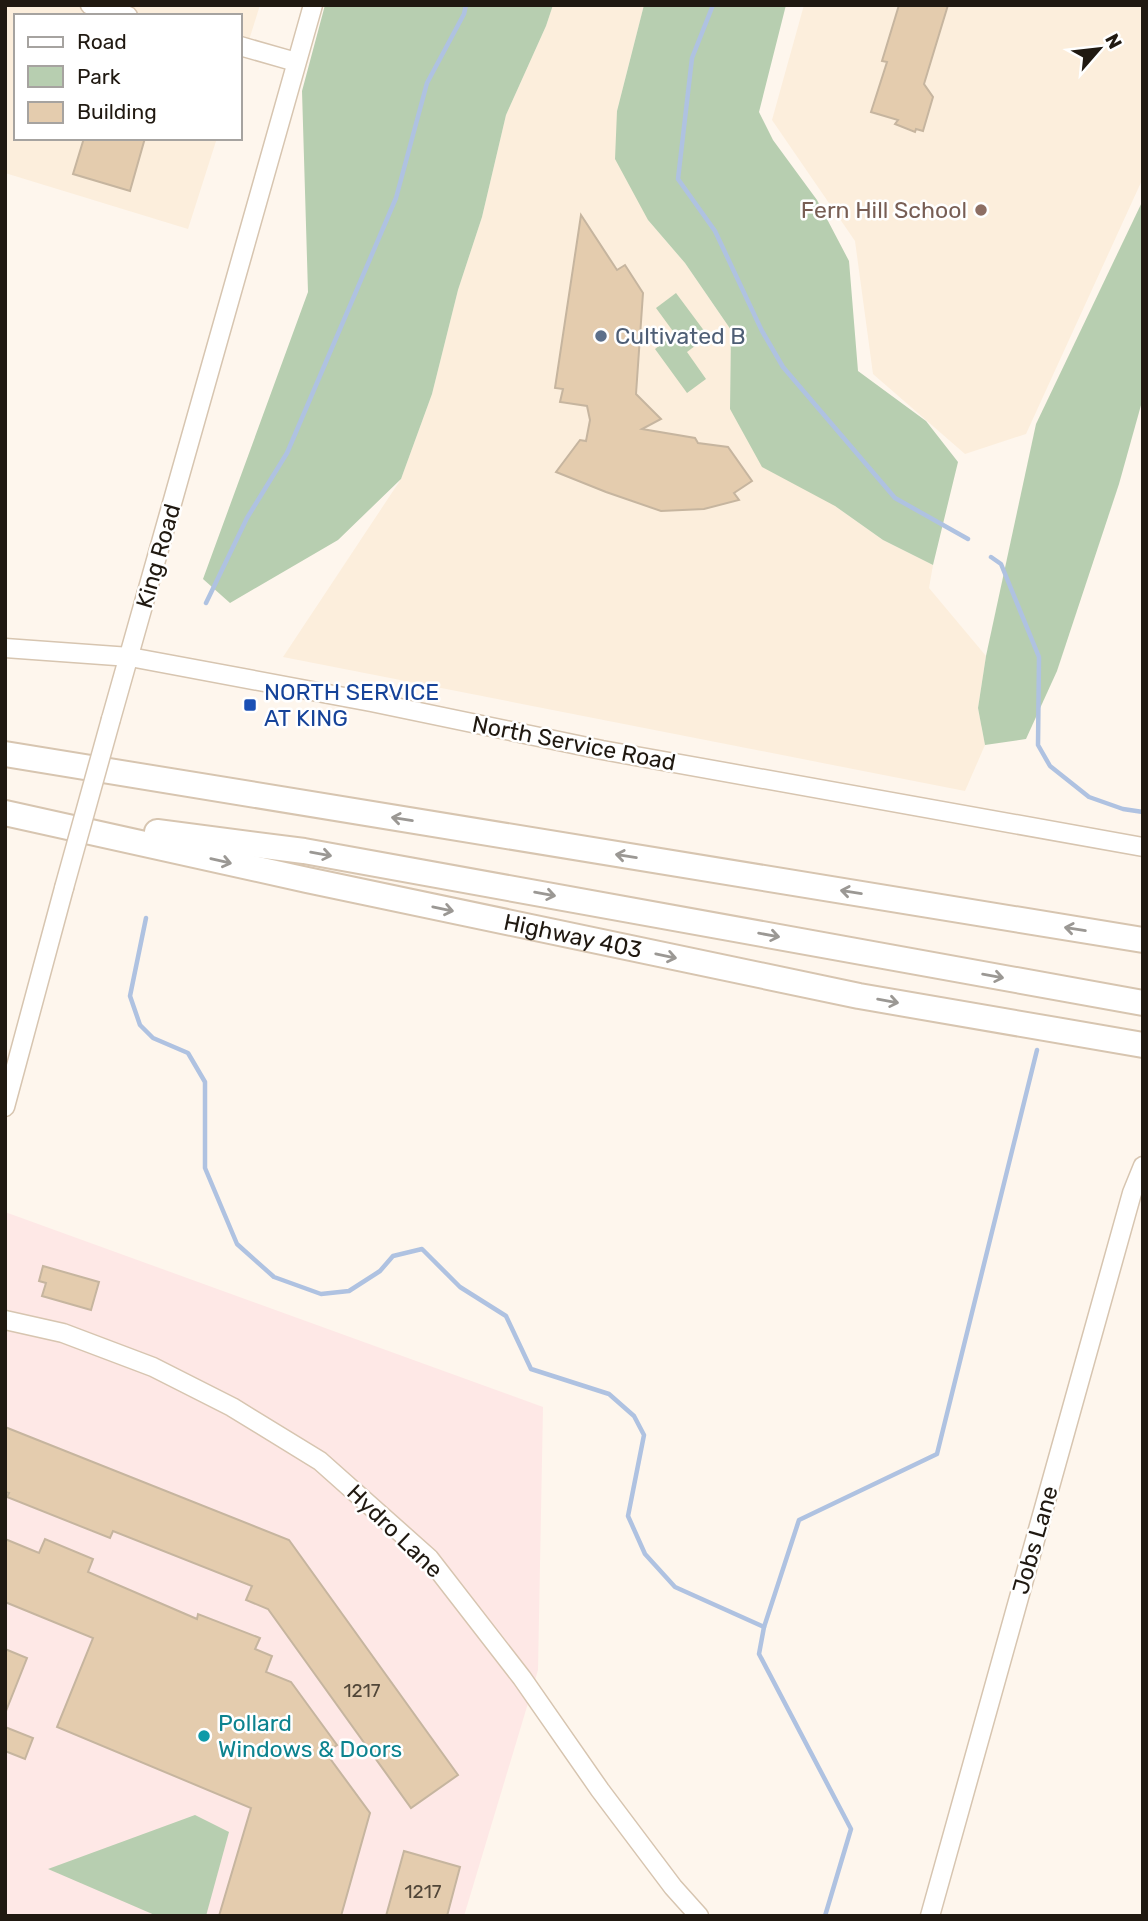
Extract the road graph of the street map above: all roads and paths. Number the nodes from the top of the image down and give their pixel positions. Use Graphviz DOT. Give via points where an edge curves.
graph roads {
  1 [pos="90,5"];
  2 [pos="313,5"];
  3 [pos="121,14"];
  4 [pos="242,47"];
  5 [pos="296,62"];
  6 [pos="5,648"];
  7 [pos="130,657"];
  8 [pos="5,754"];
  9 [pos="8,814"];
  10 [pos="1143,847"];
  11 [pos="1143,940"];
  12 [pos="1143,1003"];
  13 [pos="1143,1045"];
  14 [pos="5,1107"];
  15 [pos="1143,1166"];
  16 [pos="5,1320"];
  17 [pos="699,1916"];
  18 [pos="929,1916"];
  1 -- 3 [label="street"];
  2 -- 5 [label="street, King Road"];
  4 -- 5 [label="street"];
  5 -- 7 [label="street, King Road"];
  6 -- 7 [label="street, North Service Road"];
  7 -- 10 [label="street, North Service Road" via="602,750"];
  7 -- 14 [label="street, King Road, bridge"];
  11 -- 8 [label="highway, one-way"];
  9 -- 12 [label="highway, one-way" via="304,851"];
  9 -- 13 [label="highway, Highway 403, one-way" via="859,996"];
  15 -- 18 [label="street, Jobs Lane"];
  16 -- 17 [label="street, Hydro Lane" via="63,1333 153,1367 232,1407 320,1461 429,1558"];
}
